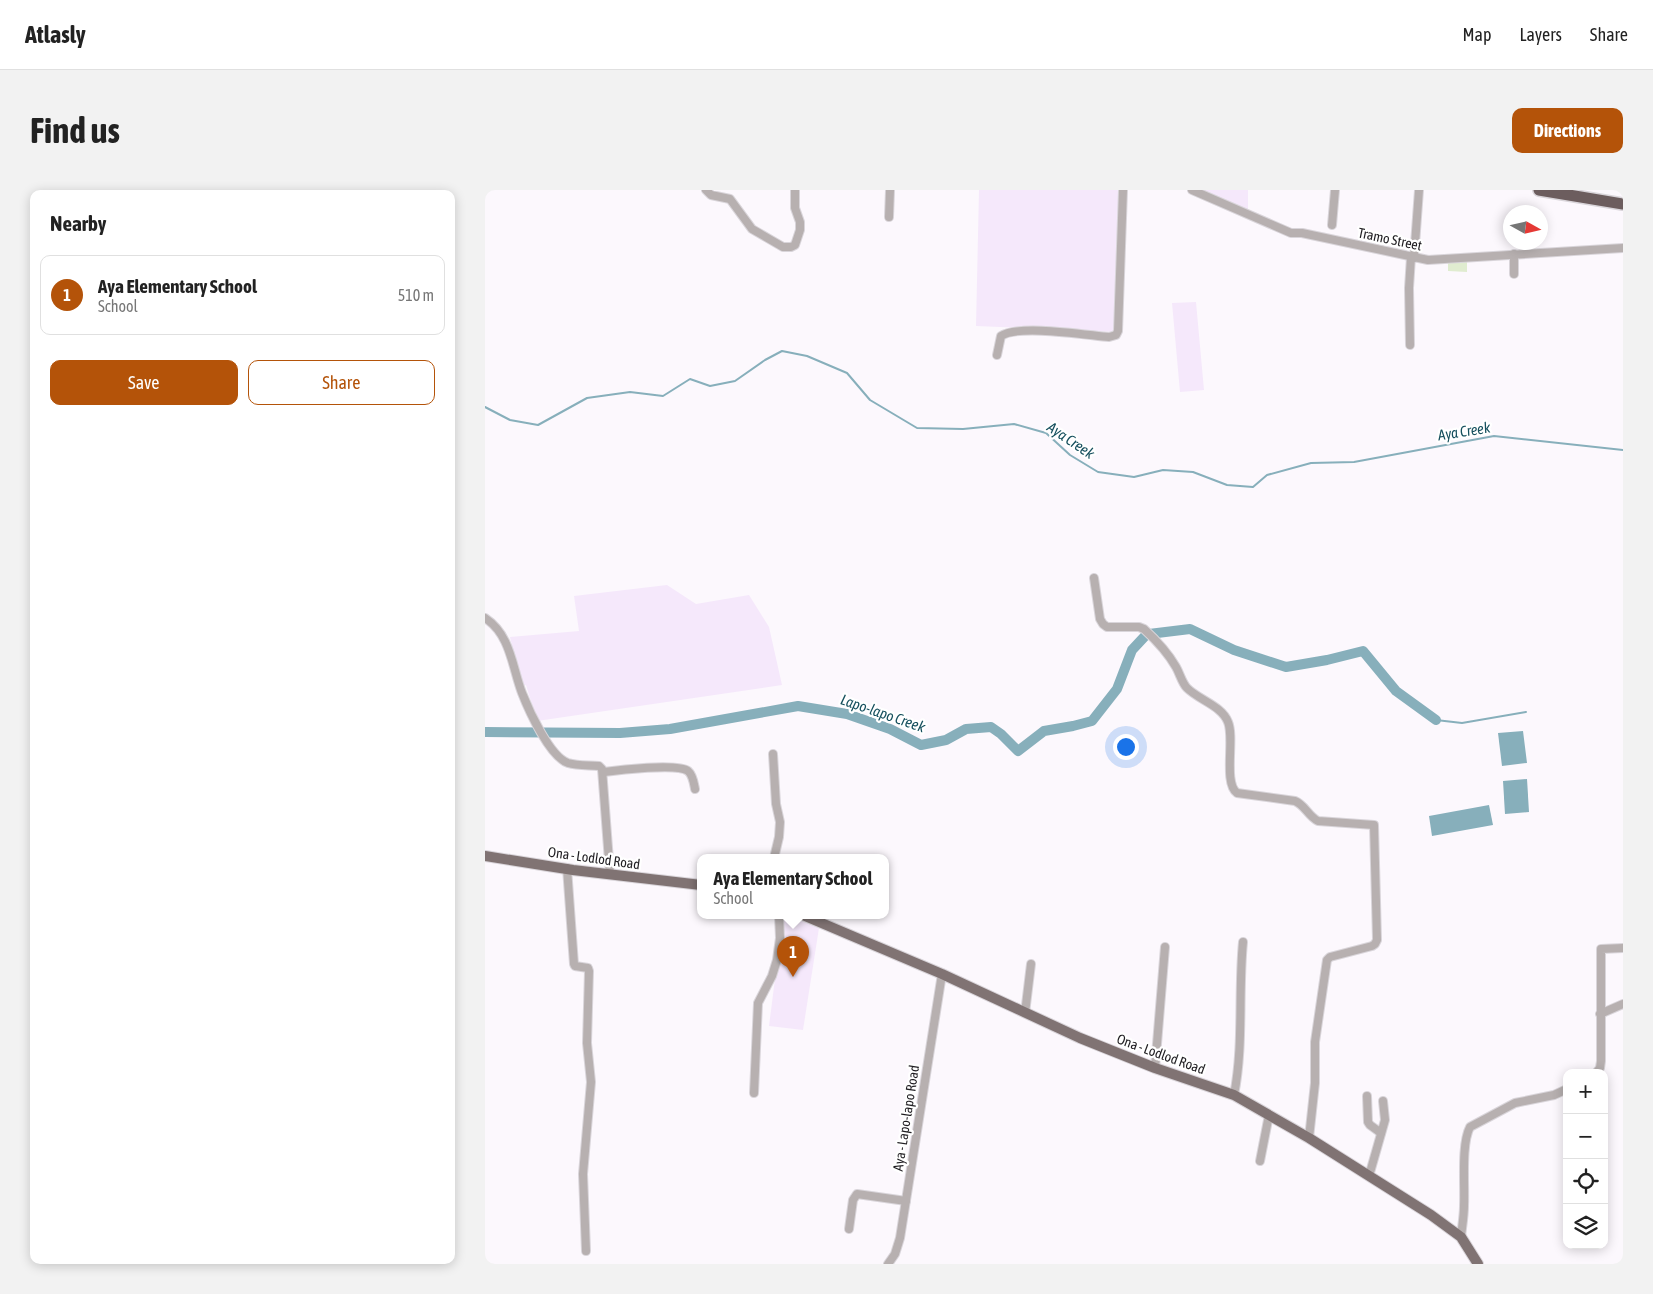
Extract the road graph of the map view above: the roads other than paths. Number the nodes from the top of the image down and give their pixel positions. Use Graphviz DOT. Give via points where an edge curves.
graph roads {
  1 [pos="706,190"];
  2 [pos="795,190"];
  3 [pos="890,190"];
  4 [pos="1123,190"];
  5 [pos="1335,190"];
  6 [pos="1419,190"];
  7 [pos="1539,190"];
  8 [pos="1195,191"];
  9 [pos="1587,194"];
  10 [pos="1623,204"];
  11 [pos="889,217"];
  12 [pos="1333,224"];
  13 [pos="1623,248"];
  14 [pos="1514,254"];
  15 [pos="1413,258"];
  16 [pos="1513,274"];
  17 [pos="1410,345"];
  18 [pos="997,355"];
  19 [pos="1094,578"];
  20 [pos="485,618"];
  21 [pos="773,754"];
  22 [pos="603,772"];
  23 [pos="695,789"];
  24 [pos="775,854"];
  25 [pos="485,856"];
  26 [pos="567,868"];
  27 [pos="610,874"];
  28 [pos="697,885"];
  29 [pos="779,919"];
  30 [pos="812,919"];
  31 [pos="1243,942"];
  32 [pos="1165,947"];
  33 [pos="1623,948"];
  34 [pos="1031,964"];
  35 [pos="941,974"];
  36 [pos="1623,1004"];
  37 [pos="1025,1013"];
  38 [pos="1600,1014"];
  39 [pos="1155,1068"];
  40 [pos="1599,1069"];
  41 [pos="1563,1091"];
  42 [pos="754,1093"];
  43 [pos="1234,1095"];
  44 [pos="1367,1096"];
  45 [pos="1383,1101"];
  46 [pos="1269,1114"];
  47 [pos="1381,1133"];
  48 [pos="1309,1138"];
  49 [pos="1260,1161"];
  50 [pos="1369,1176"];
  51 [pos="906,1201"];
  52 [pos="849,1229"];
  53 [pos="1461,1237"];
  54 [pos="586,1251"];
  55 [pos="889,1264"];
  56 [pos="1478,1264"];
  1 -- 2 [label="street" via="711,195 730,199 752,229 783,247 791,248 800,230"];
  3 -- 11 [label="street"];
  4 -- 18 [label="street" via="1116,335 1013,331 1001,336"];
  5 -- 12 [label="street"];
  6 -- 15 [label="street"];
  7 -- 9 [label="highway"];
  8 -- 15 [label="street, Tramo Street" via="1291,233"];
  9 -- 10 [label="highway"];
  13 -- 14 [label="street, Tramo Street"];
  14 -- 15 [label="street, Tramo Street" via="1428,260"];
  14 -- 16 [label="street"];
  15 -- 17 [label="street" via="1409,288"];
  19 -- 48 [label="street" via="1103,624 1144,629 1169,656 1185,686 1197,698 1225,715 1229,724 1234,791 1295,801 1318,821 1374,825 1377,940 1371,946 1327,960 1315,1042 1315,1083"];
  20 -- 22 [label="street" via="507,644 522,694 543,738 556,755 569,763 599,766"];
  21 -- 24 [label="street" via="780,822"];
  22 -- 23 [label="street" via="679,768 690,773"];
  22 -- 27 [label="street"];
  25 -- 26 [label="main road, Ona - Lodlod Road"];
  26 -- 27 [label="main road, Ona - Lodlod Road"];
  26 -- 54 [label="street" via="573,964 589,971 587,1043 591,1082 583,1174"];
  27 -- 28 [label="main road, Ona - Lodlod Road"];
  29 -- 42 [label="street" via="776,965 758,1003"];
  30 -- 35 [label="main road, Ona - Lodlod Road"];
  31 -- 43 [label="street" via="1239,1073"];
  32 -- 39 [label="street"];
  33 -- 38 [label="street" via="1601,950"];
  34 -- 37 [label="street"];
  35 -- 37 [label="main road, Ona - Lodlod Road"];
  35 -- 51 [label="street, Aya - Lapo-lapo Road"];
  36 -- 38 [label="street"];
  37 -- 39 [label="main road, Ona - Lodlod Road"];
  38 -- 40 [label="street"];
  39 -- 43 [label="main road, Ona - Lodlod Road"];
  41 -- 53 [label="street" via="1515,1102 1470,1127 1465,1146"];
  43 -- 46 [label="main road, Ona - Lodlod Road"];
  44 -- 47 [label="street" via="1368,1122"];
  45 -- 47 [label="street" via="1385,1120"];
  46 -- 48 [label="main road, Ona - Lodlod Road"];
  46 -- 49 [label="street"];
  47 -- 50 [label="street"];
  48 -- 50 [label="main road, Ona - Lodlod Road"];
  50 -- 53 [label="main road, Ona - Lodlod Road"];
  51 -- 52 [label="street" via="857,1194 853,1200"];
  51 -- 55 [label="street, Aya - Lapo-lapo Road" via="900,1238"];
  53 -- 56 [label="main road, Ona - Lodlod Road"];
}
